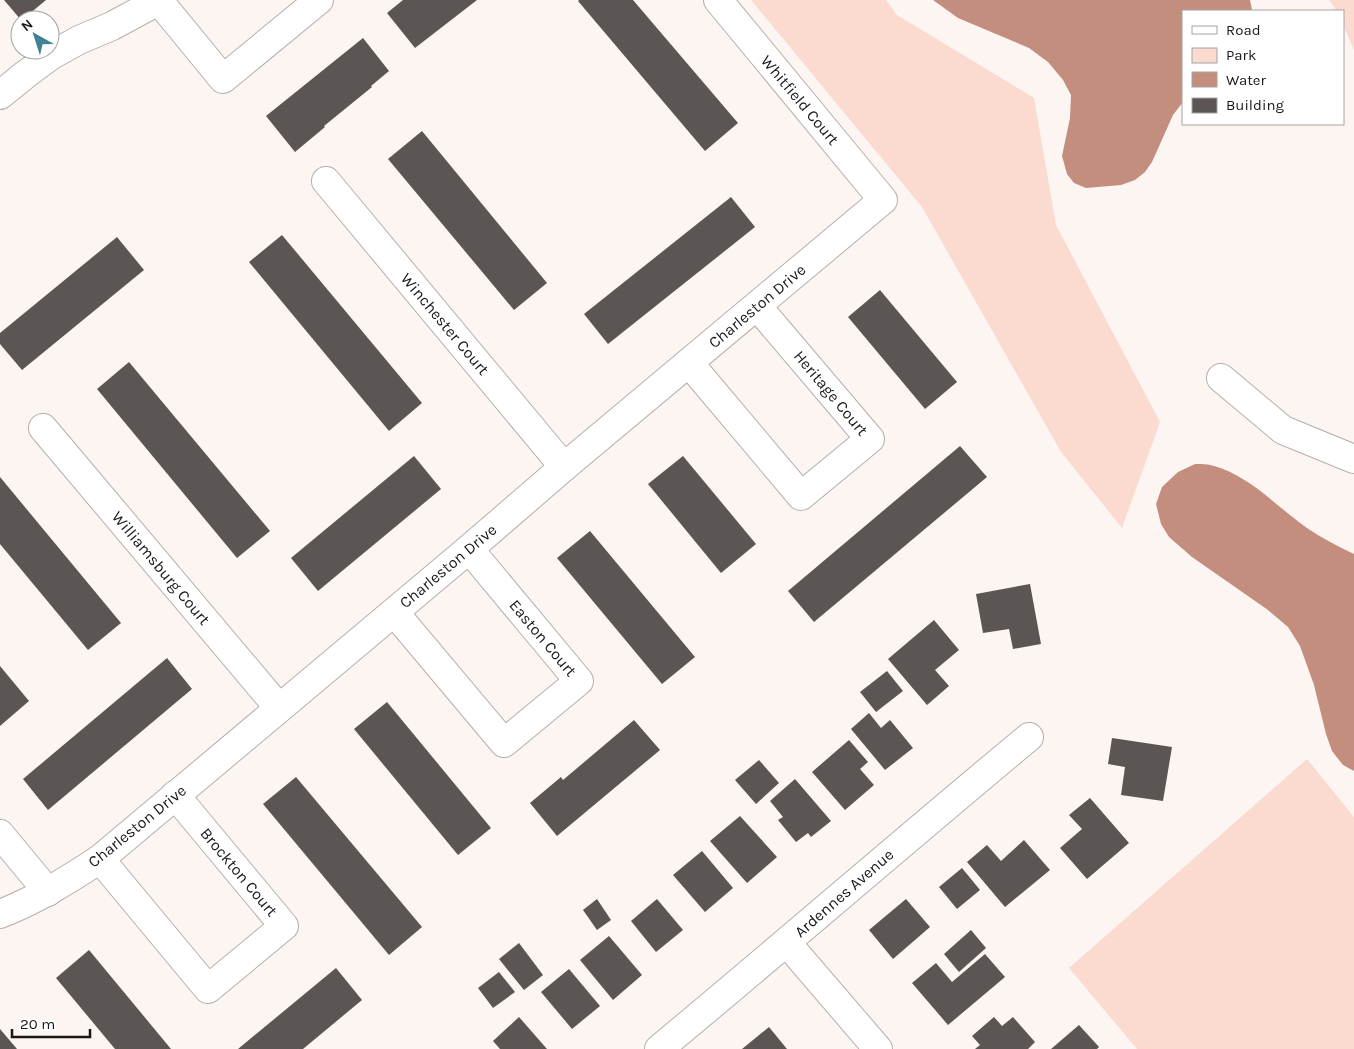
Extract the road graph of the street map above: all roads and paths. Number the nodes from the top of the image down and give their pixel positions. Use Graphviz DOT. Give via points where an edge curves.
graph roads {
  1 [pos="319,0"];
  2 [pos="718,0"];
  3 [pos="159,1"];
  4 [pos="0,95"];
  5 [pos="326,182"];
  6 [pos="883,200"];
  7 [pos="757,306"];
  8 [pos="689,363"];
  9 [pos="1220,378"];
  10 [pos="43,428"];
  11 [pos="1354,458"];
  12 [pos="564,467"];
  13 [pos="469,549"];
  14 [pos="394,612"];
  15 [pos="279,708"];
  16 [pos="1029,737"];
  17 [pos="175,795"];
  18 [pos="0,834"];
  19 [pos="100,858"];
  20 [pos="48,892"];
  21 [pos="0,914"];
  22 [pos="787,943"];
  23 [pos="659,1049"];
  24 [pos="878,1049"];
  1 -- 3 [label="street" via="223,79"];
  2 -- 6 [label="street, Whitfield Court"];
  3 -- 4 [label="street" via="52,55"];
  5 -- 12 [label="street, Winchester Court"];
  6 -- 7 [label="street, Charleston Drive"];
  7 -- 8 [label="street, Charleston Drive"];
  7 -- 8 [label="street, Heritage Court" via="870,439 801,496"];
  8 -- 12 [label="street, Charleston Drive"];
  9 -- 11 [label="street" via="1284,430"];
  10 -- 15 [label="street, Williamsburg Court"];
  12 -- 13 [label="street, Charleston Drive"];
  13 -- 14 [label="street, Charleston Drive"];
  13 -- 14 [label="street, Easton Court" via="579,681 504,743"];
  14 -- 15 [label="street, Charleston Drive"];
  15 -- 17 [label="street, Charleston Drive"];
  16 -- 22 [label="street, Ardennes Avenue"];
  17 -- 19 [label="street, Charleston Drive"];
  17 -- 19 [label="street, Brockton Court" via="284,926 208,989"];
  18 -- 20 [label="street"];
  19 -- 20 [label="street, Charleston Drive"];
  20 -- 21 [label="street, Charleston Drive"];
  22 -- 23 [label="street, Ardennes Avenue"];
  22 -- 24 [label="street"];
}
